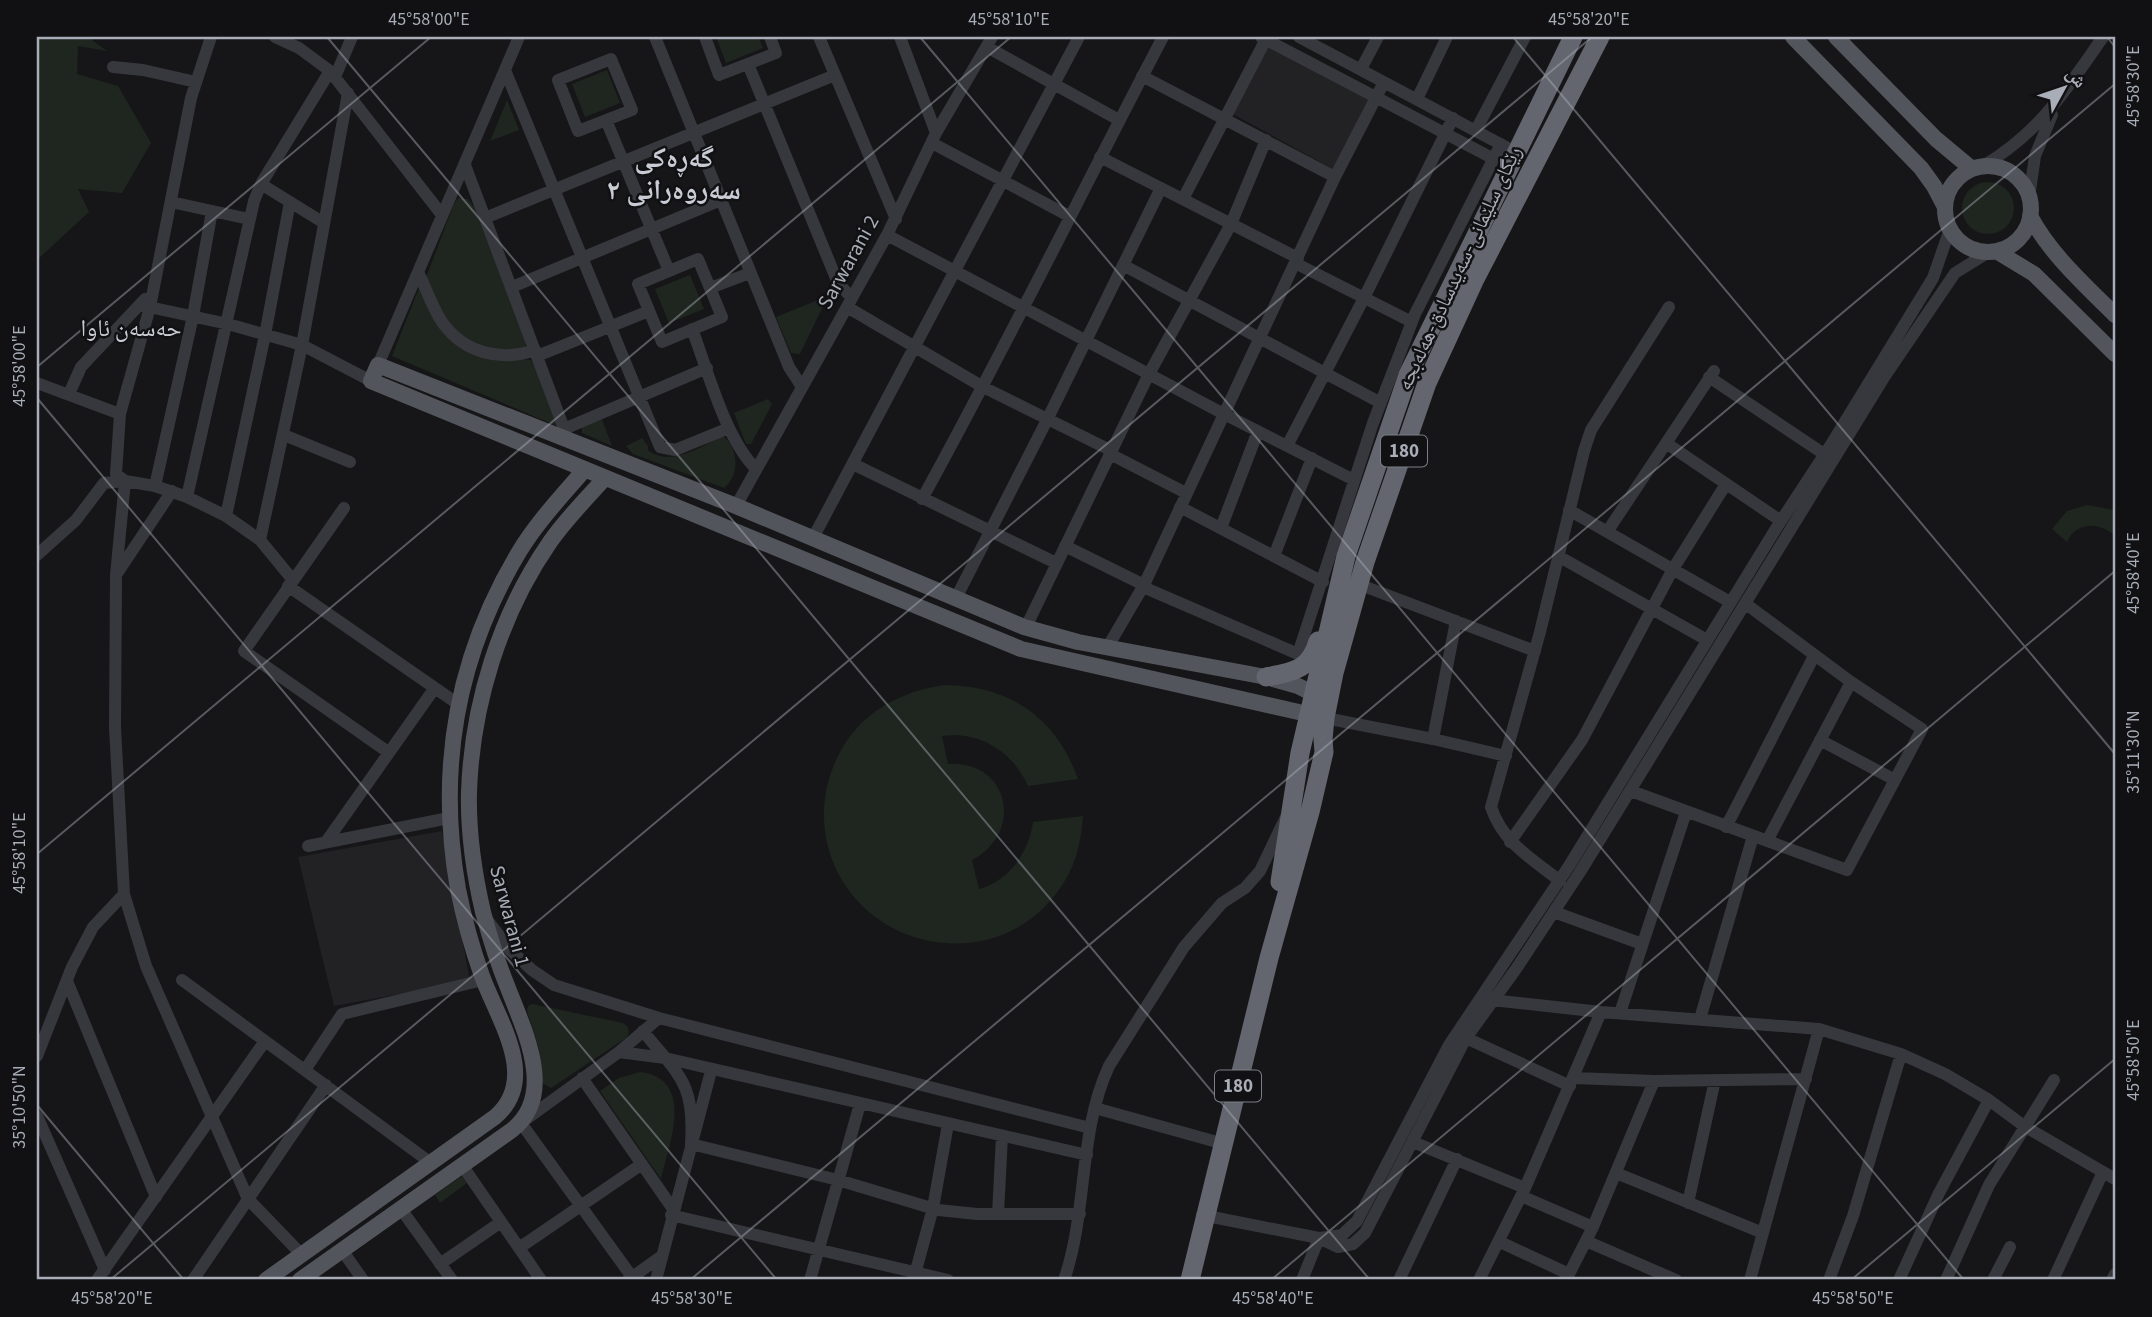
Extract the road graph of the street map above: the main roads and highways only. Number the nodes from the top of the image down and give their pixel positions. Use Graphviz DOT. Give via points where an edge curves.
graph roads {
  1 [pos="1573,37"];
  2 [pos="1793,37"];
  3 [pos="1836,37"];
  4 [pos="1600,38"];
  5 [pos="1978,168"];
  6 [pos="1945,208"];
  7 [pos="2031,216"];
  8 [pos="1993,252"];
  9 [pos="2115,315"];
  10 [pos="2115,354"];
  11 [pos="585,469"];
  12 [pos="605,478"];
  13 [pos="1341,580"];
  14 [pos="926,586"];
  15 [pos="917,606"];
  16 [pos="1266,677"];
  17 [pos="1314,694"];
  18 [pos="1323,718"];
  19 [pos="451,772"];
  20 [pos="471,772"];
  21 [pos="1222,1134"];
  22 [pos="1203,1215"];
  23 [pos="353,1219"];
  24 [pos="364,1235"];
  25 [pos="266,1280"];
  26 [pos="300,1280"];
  27 [pos="1182,1280"];
  28 [pos="1190,1280"];
  1 -- 13 [label="highway, رێگای سلێمانی-سەیدسادق-هەلەبجە / 180" via="1509,148 1408,375"];
  2 -- 6 [label="main road" via="1921,169"];
  3 -- 5 [label="main road" via="1936,139"];
  4 -- 13 [label="highway, رێگای سلێمانی-سەیدسادق-هەلەبجە / 180" via="1474,281"];
  5 -- 6 [label="main road" via="1953,184"];
  5 -- 7 [label="main road" via="1995,167 2017,177 2029,198"];
  6 -- 8 [label="main road" via="1950,229 1966,247"];
  7 -- 8 [label="main road" via="2019,239"];
  7 -- 9 [label="main road" via="2059,259"];
  8 -- 10 [label="main road" via="2034,274"];
  11 -- 12 [label="main road"];
  11 -- 14 [label="main road" via="370,381 377,365 566,434"];
  11 -- 19 [label="main road" via="519,552 477,636 458,704"];
  12 -- 15 [label="main road"];
  12 -- 20 [label="main road, Sarwarani 1" via="550,542 512,610 488,674"];
  13 -- 16 [label="highway" via="1331,596 1312,658 1296,670"];
  13 -- 17 [label="highway, رێگای سلێمانی-سەیدسادق-هەلەبجە / 180"];
  13 -- 18 [label="highway, رێگای سلێمانی-سەیدسادق-هەلەبجە / 180" via="1341,650"];
  14 -- 15 [label="main road"];
  14 -- 16 [label="main road" via="1026,627 1107,648"];
  15 -- 18 [label="main road" via="1057,659"];
  16 -- 17 [label="main road"];
  17 -- 18 [label="highway, 180"];
  18 -- 21 [label="highway, رێگای سلێمانی-سەیدسادق-هەلەبجە / 180" via="1324,752"];
  18 -- 21 [label="highway, 180" via="1300,753 1280,883"];
  19 -- 20 [label="main road"];
  19 -- 23 [label="main road" via="449,818 457,880 483,980 512,1050 516,1076 512,1097 495,1117"];
  20 -- 24 [label="main road, Sarwarani 1" via="471,838 484,915 532,1058 533,1098 521,1123"];
  21 -- 22 [label="highway, 180"];
  22 -- 27 [label="highway, 180"];
  22 -- 28 [label="highway, 180"];
  23 -- 24 [label="main road"];
  23 -- 25 [label="main road"];
  24 -- 26 [label="main road"];
}
